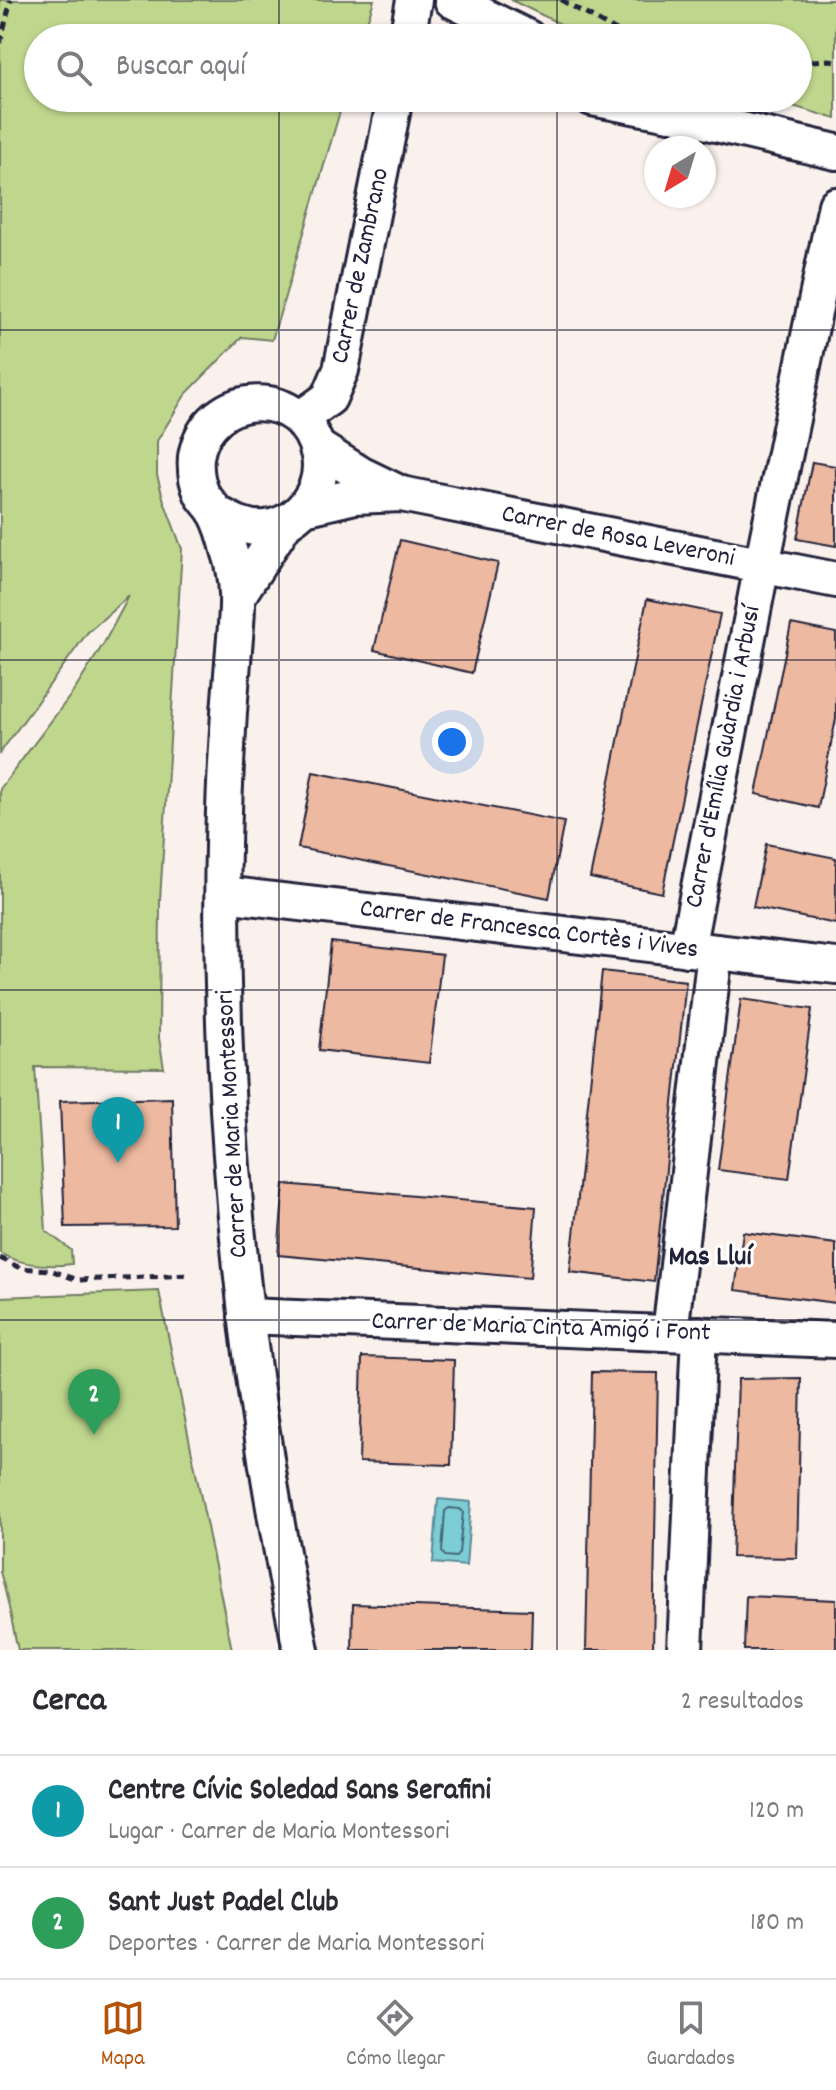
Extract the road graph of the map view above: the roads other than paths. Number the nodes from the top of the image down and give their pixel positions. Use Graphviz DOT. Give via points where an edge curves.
graph roads {
  1 [pos="414,0"];
  2 [pos="452,0"];
  3 [pos="410,24"];
  4 [pos="500,24"];
  5 [pos="392,112"];
  6 [pos="662,112"];
  7 [pos="674,112"];
  8 [pos="682,116"];
  9 [pos="836,152"];
  10 [pos="836,205"];
  11 [pos="309,433"];
  12 [pos="401,494"];
  13 [pos="215,512"];
  14 [pos="295,516"];
  15 [pos="762,565"];
  16 [pos="836,580"];
  17 [pos="239,594"];
  18 [pos="223,894"];
  19 [pos="701,951"];
  20 [pos="836,966"];
  21 [pos="246,1316"];
  22 [pos="684,1334"];
  23 [pos="836,1340"];
  24 [pos="301,1650"];
  25 [pos="685,1650"];
  1 -- 3 [label="street"];
  2 -- 4 [label="street"];
  5 -- 11 [label="street, Carrer de Zambrano" via="341,370"];
  6 -- 8 [label="street"];
  7 -- 8 [label="street"];
  8 -- 9 [label="street"];
  10 -- 15 [label="street, Carrer d'Emília Guàrdia i Arbusí"];
  11 -- 12 [label="street, Carrer de Rosa Leveroni" via="360,474"];
  11 -- 13 [label="street" via="282,406 259,402 219,417 205,432 196,473"];
  11 -- 14 [label="street" via="321,466 317,488"];
  12 -- 14 [label="street, Carrer de Rosa Leveroni" via="355,496"];
  12 -- 15 [label="street, Carrer de Rosa Leveroni"];
  13 -- 14 [label="street" via="239,525 264,529"];
  13 -- 17 [label="street, Carrer de Maria Montessori"];
  14 -- 17 [label="street, Carrer de Maria Montessori"];
  15 -- 16 [label="street, Carrer de Rosa Leveroni"];
  15 -- 19 [label="street, Carrer d'Emília Guàrdia i Arbusí"];
  17 -- 18 [label="street, Carrer de Maria Montessori" via="228,716"];
  18 -- 19 [label="street, Carrer de Francesca Cortès i Vives"];
  18 -- 21 [label="street, Carrer de Maria Montessori" via="226,1055"];
  19 -- 20 [label="street, Carrer de Francesca Cortès i Vives"];
  19 -- 22 [label="street, Carrer d'Emília Guàrdia i Arbusí"];
  21 -- 22 [label="street, Carrer de Maria Cinta Amigó i Font"];
  21 -- 24 [label="street, Carrer de Maria Montessori" via="269,1481"];
  22 -- 23 [label="street, Carrer de Maria Cinta Amigó i Font"];
  22 -- 25 [label="street, Carrer d'Emília Guàrdia i Arbusí"];
}
